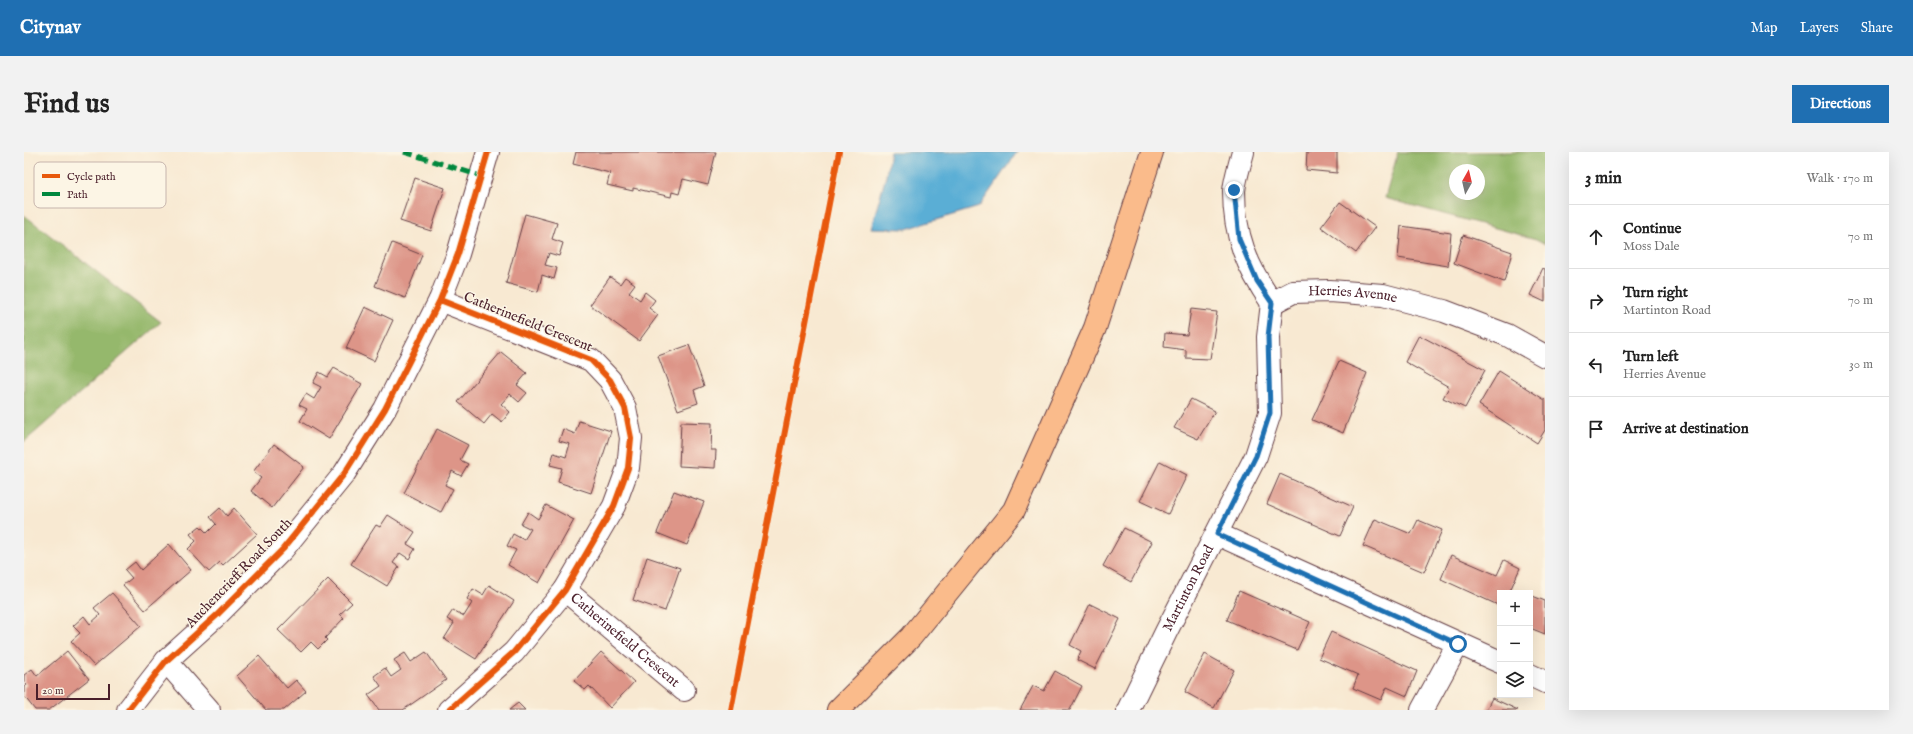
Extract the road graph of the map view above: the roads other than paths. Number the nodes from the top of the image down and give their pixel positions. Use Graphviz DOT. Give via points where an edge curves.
graph roads {
  1 [pos="488,152"];
  2 [pos="1152,152"];
  3 [pos="1243,152"];
  4 [pos="440,300"];
  5 [pos="1272,303"];
  6 [pos="1545,356"];
  7 [pos="1217,534"];
  8 [pos="564,590"];
  9 [pos="1458,644"];
  10 [pos="166,661"];
  11 [pos="1497,661"];
  12 [pos="1533,676"];
  13 [pos="1545,682"];
  14 [pos="684,690"];
  15 [pos="128,710"];
  16 [pos="209,710"];
  17 [pos="449,710"];
  18 [pos="838,710"];
  19 [pos="1128,710"];
  20 [pos="1422,710"];
  1 -- 4 [label="street, Auchencrieff Road South" via="458,254"];
  2 -- 18 [label="highway" via="1095,328 1014,510 912,637"];
  3 -- 5 [label="street" via="1234,190 1239,239 1257,281"];
  4 -- 8 [label="street, Catherinefield Crescent" via="591,360 610,380 625,408 631,438 628,468 614,506"];
  4 -- 10 [label="street, Auchencrieff Road South" via="385,409 344,474 283,549 217,615"];
  5 -- 6 [label="street, Herries Avenue" via="1293,292 1330,291 1382,295 1444,311 1500,332"];
  5 -- 7 [label="street, Martinton Road" via="1268,337 1270,413 1256,456"];
  7 -- 9 [label="street"];
  7 -- 19 [label="street, Martinton Road"];
  8 -- 14 [label="street, Catherinefield Crescent"];
  8 -- 17 [label="street, Catherinefield Crescent" via="514,652"];
  9 -- 11 [label="street"];
  9 -- 20 [label="street"];
  10 -- 15 [label="street, Auchencrieff Road South"];
  10 -- 16 [label="street"];
  12 -- 13 [label="street"];
}
